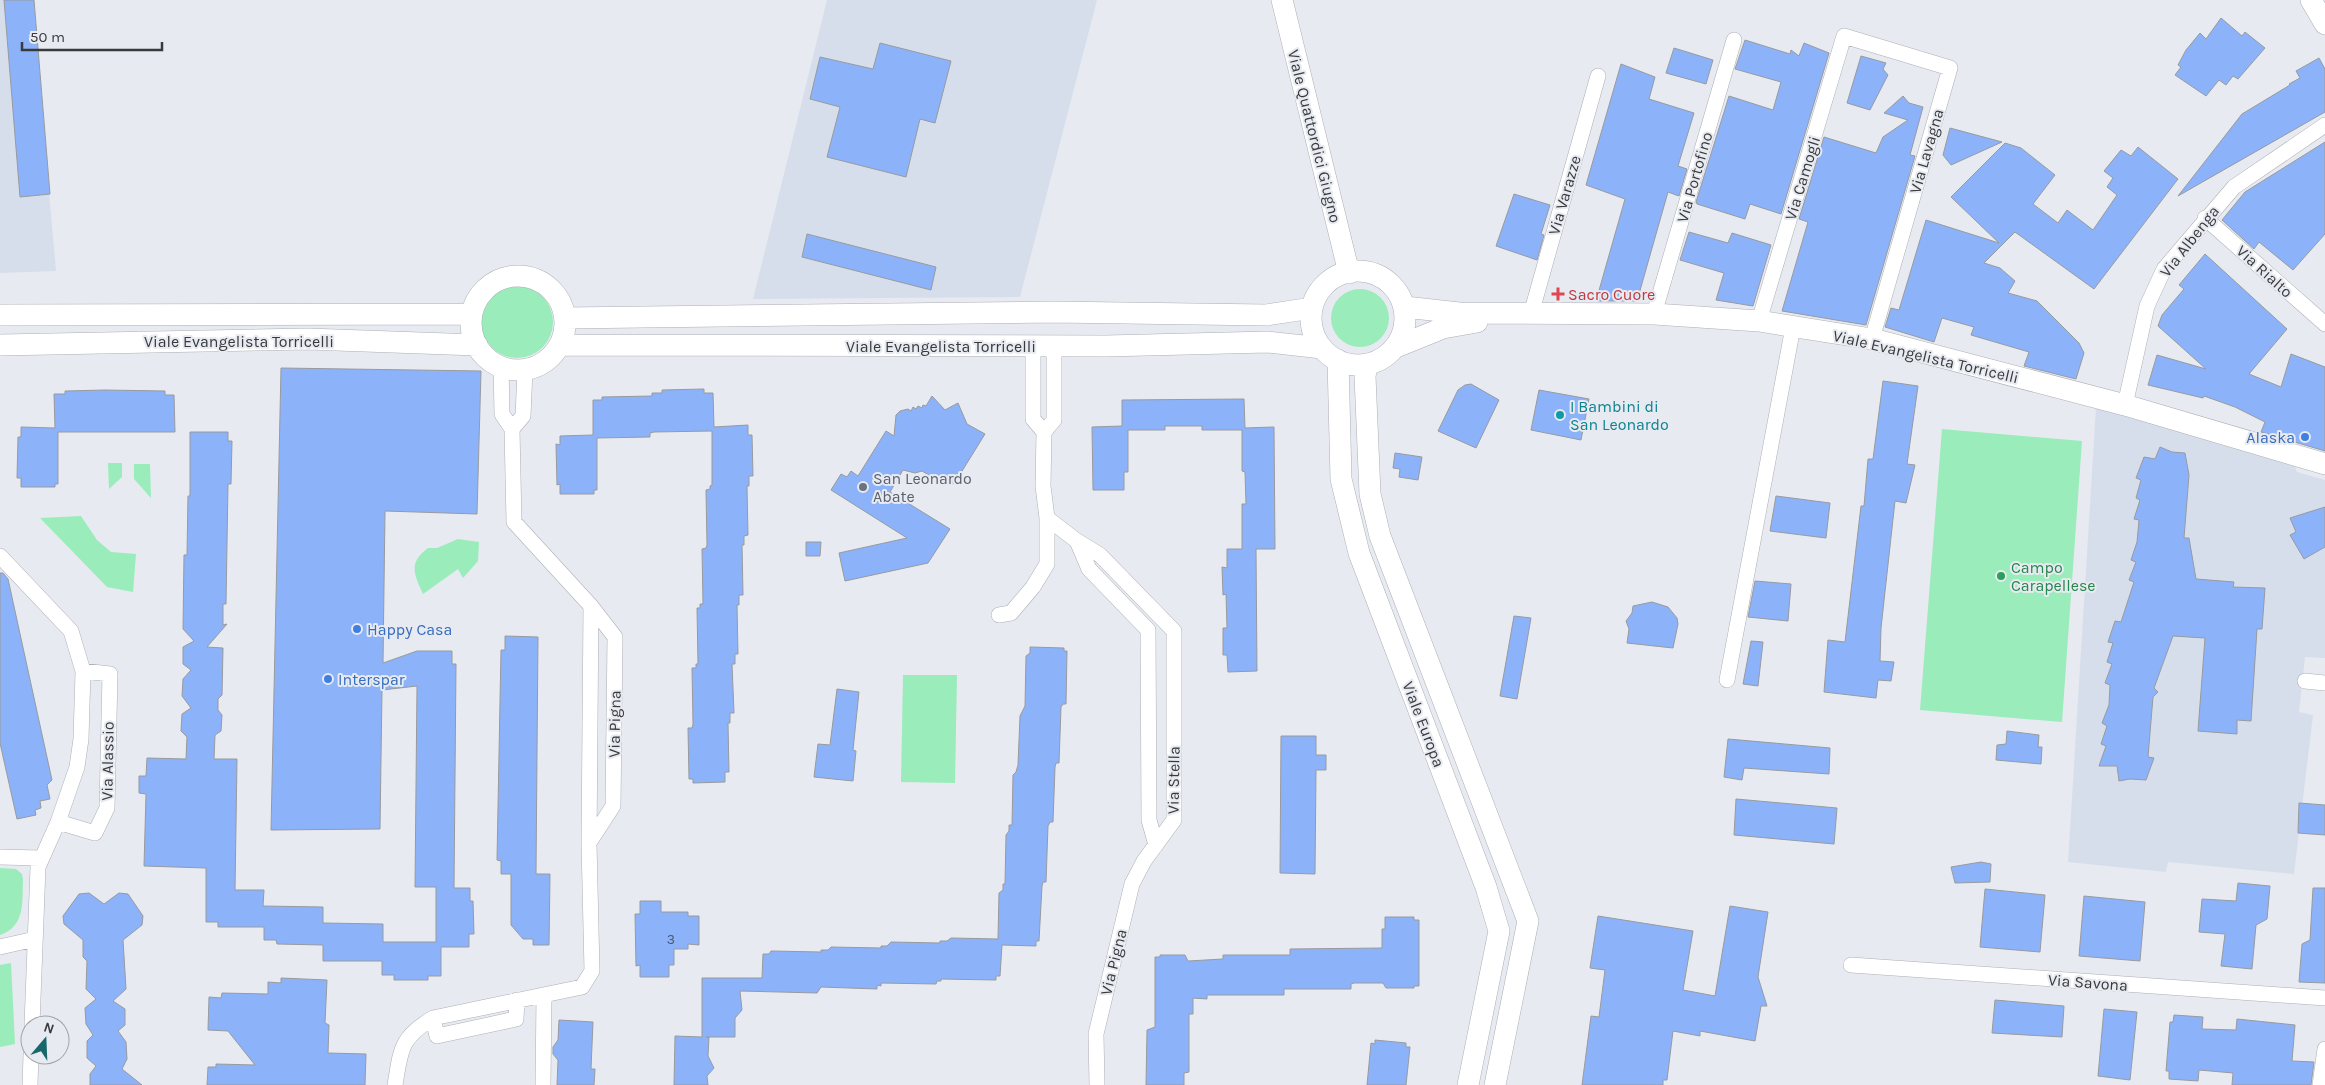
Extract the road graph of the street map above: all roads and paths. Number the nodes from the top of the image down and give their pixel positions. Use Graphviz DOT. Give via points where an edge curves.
graph roads {
  1 [pos="1282,0"];
  2 [pos="2311,0"];
  3 [pos="2325,24"];
  4 [pos="1844,36"];
  5 [pos="1734,40"];
  6 [pos="1598,76"];
  7 [pos="2325,125"];
  8 [pos="2205,218"];
  9 [pos="1349,273"];
  10 [pos="1404,307"];
  11 [pos="1312,308"];
  12 [pos="472,314"];
  13 [pos="1524,314"];
  14 [pos="1654,314"];
  15 [pos="0,315"];
  16 [pos="565,318"];
  17 [pos="1759,321"];
  18 [pos="2325,324"];
  19 [pos="1793,327"];
  20 [pos="1872,340"];
  21 [pos="0,345"];
  22 [pos="477,345"];
  23 [pos="560,345"];
  24 [pos="1033,346"];
  25 [pos="1054,346"];
  26 [pos="1396,347"];
  27 [pos="1330,354"];
  28 [pos="1367,365"];
  29 [pos="501,366"];
  30 [pos="525,370"];
  31 [pos="2125,405"];
  32 [pos="512,429"];
  33 [pos="1044,432"];
  34 [pos="2325,464"];
  35 [pos="1047,518"];
  36 [pos="1077,541"];
  37 [pos="0,556"];
  38 [pos="591,606"];
  39 [pos="999,615"];
  40 [pos="83,672"];
  41 [pos="1727,680"];
  42 [pos="2306,681"];
  43 [pos="2325,683"];
  44 [pos="58,822"];
  45 [pos="589,843"];
  46 [pos="1156,845"];
  47 [pos="0,857"];
  48 [pos="40,858"];
  49 [pos="35,939"];
  50 [pos="0,947"];
  51 [pos="1851,965"];
  52 [pos="544,996"];
  53 [pos="2325,998"];
  54 [pos="32,1015"];
  55 [pos="2325,1049"];
  56 [pos="31,1065"];
  57 [pos="30,1085"];
  58 [pos="395,1085"];
  59 [pos="543,1085"];
  60 [pos="1097,1085"];
  61 [pos="1468,1085"];
  62 [pos="1495,1085"];
  63 [pos="2320,1085"];
  1 -- 9 [label="street, Viale Quattordici Giugno"];
  2 -- 3 [label="street"];
  4 -- 17 [label="street, Via Camogli"];
  4 -- 20 [label="street, Via Lavagna" via="1950,68"];
  5 -- 14 [label="street, Via Portofino"];
  6 -- 13 [label="street, Via Varazze"];
  7 -- 8 [label="street, Via Albenga" via="2234,187"];
  8 -- 18 [label="street, Via Rialto"];
  8 -- 31 [label="street, Via Albenga" via="2164,269 2147,306"];
  9 -- 10 [label="street" via="1374,274 1388,281"];
  9 -- 11 [label="street" via="1329,281 1318,293"];
  10 -- 13 [label="street, Viale Evangelista Torricelli" via="1442,312"];
  10 -- 26 [label="street, Viale Evangelista Torricelli" via="1406,321"];
  11 -- 16 [label="street, Viale Evangelista Torricelli" via="1266,314 1053,312"];
  11 -- 27 [label="street" via="1314,336"];
  12 -- 15 [label="street, Viale Evangelista Torricelli"];
  12 -- 16 [label="street" via="478,298 489,286 504,278 520,276 536,279 550,288 560,302"];
  12 -- 22 [label="street" via="471,325"];
  13 -- 14 [label="street, Viale Evangelista Torricelli"];
  13 -- 26 [label="street, Viale Evangelista Torricelli" via="1443,328"];
  14 -- 17 [label="street, Viale Evangelista Torricelli"];
  16 -- 23 [label="street"];
  17 -- 19 [label="street, Viale Evangelista Torricelli"];
  19 -- 20 [label="street, Viale Evangelista Torricelli"];
  19 -- 41 [label="street"];
  20 -- 31 [label="street, Viale Evangelista Torricelli"];
  21 -- 22 [label="street, Viale Evangelista Torricelli" via="308,339"];
  22 -- 29 [label="street" via="487,358"];
  23 -- 24 [label="street, Viale Evangelista Torricelli"];
  23 -- 30 [label="street" via="538,366"];
  24 -- 25 [label="street, Viale Evangelista Torricelli"];
  24 -- 33 [label="street" via="1033,419"];
  25 -- 27 [label="street, Viale Evangelista Torricelli" via="1268,342"];
  25 -- 33 [label="street" via="1054,420"];
  26 -- 28 [label="street, Viale Evangelista Torricelli" via="1378,362"];
  27 -- 28 [label="street, Viale Evangelista Torricelli" via="1355,366"];
  27 -- 61 [label="street, Viale Europa" via="1341,479 1359,553 1486,887 1499,931"];
  28 -- 62 [label="street, Viale Europa" via="1370,494 1380,536 1528,921"];
  29 -- 30 [label="street"];
  29 -- 32 [label="street, Via Pigna" via="502,414"];
  30 -- 32 [label="street" via="524,416"];
  31 -- 34 [label="street, Viale Evangelista Torricelli"];
  32 -- 38 [label="street, Via Pigna" via="514,522"];
  33 -- 35 [label="street" via="1043,486"];
  35 -- 36 [label="street, Via Stella"];
  35 -- 39 [label="street" via="1047,564 1033,588 1012,613"];
  36 -- 46 [label="street, Via Stella" via="1088,569 1148,630 1148,820"];
  36 -- 46 [label="street, Via Stella" via="1100,555 1174,631 1174,820"];
  37 -- 40 [label="street, Via Alassio" via="71,632"];
  38 -- 45 [label="street, Via Pigna"];
  38 -- 45 [label="street, Via Pigna" via="616,637 613,806"];
  40 -- 44 [label="street, Via Alassio" via="77,767"];
  40 -- 44 [label="street, Via Alassio" via="110,674 107,808 95,833"];
  42 -- 43 [label="street"];
  44 -- 48 [label="street, Via Alassio"];
  45 -- 52 [label="street, Via Pigna" via="592,971 582,987"];
  46 -- 60 [label="street, Via Pigna" via="1132,884 1096,1034"];
  47 -- 48 [label="street"];
  48 -- 49 [label="street, Via Alassio"];
  49 -- 50 [label="street"];
  49 -- 54 [label="street, Via Alassio"];
  51 -- 53 [label="street, Via Savona"];
  52 -- 58 [label="street, Via Pigna" via="517,1000 516,1019 437,1036 433,1018 414,1029 402,1047"];
  52 -- 59 [label="street"];
  55 -- 63 [label="street"];
  56 -- 57 [label="street"];
}
